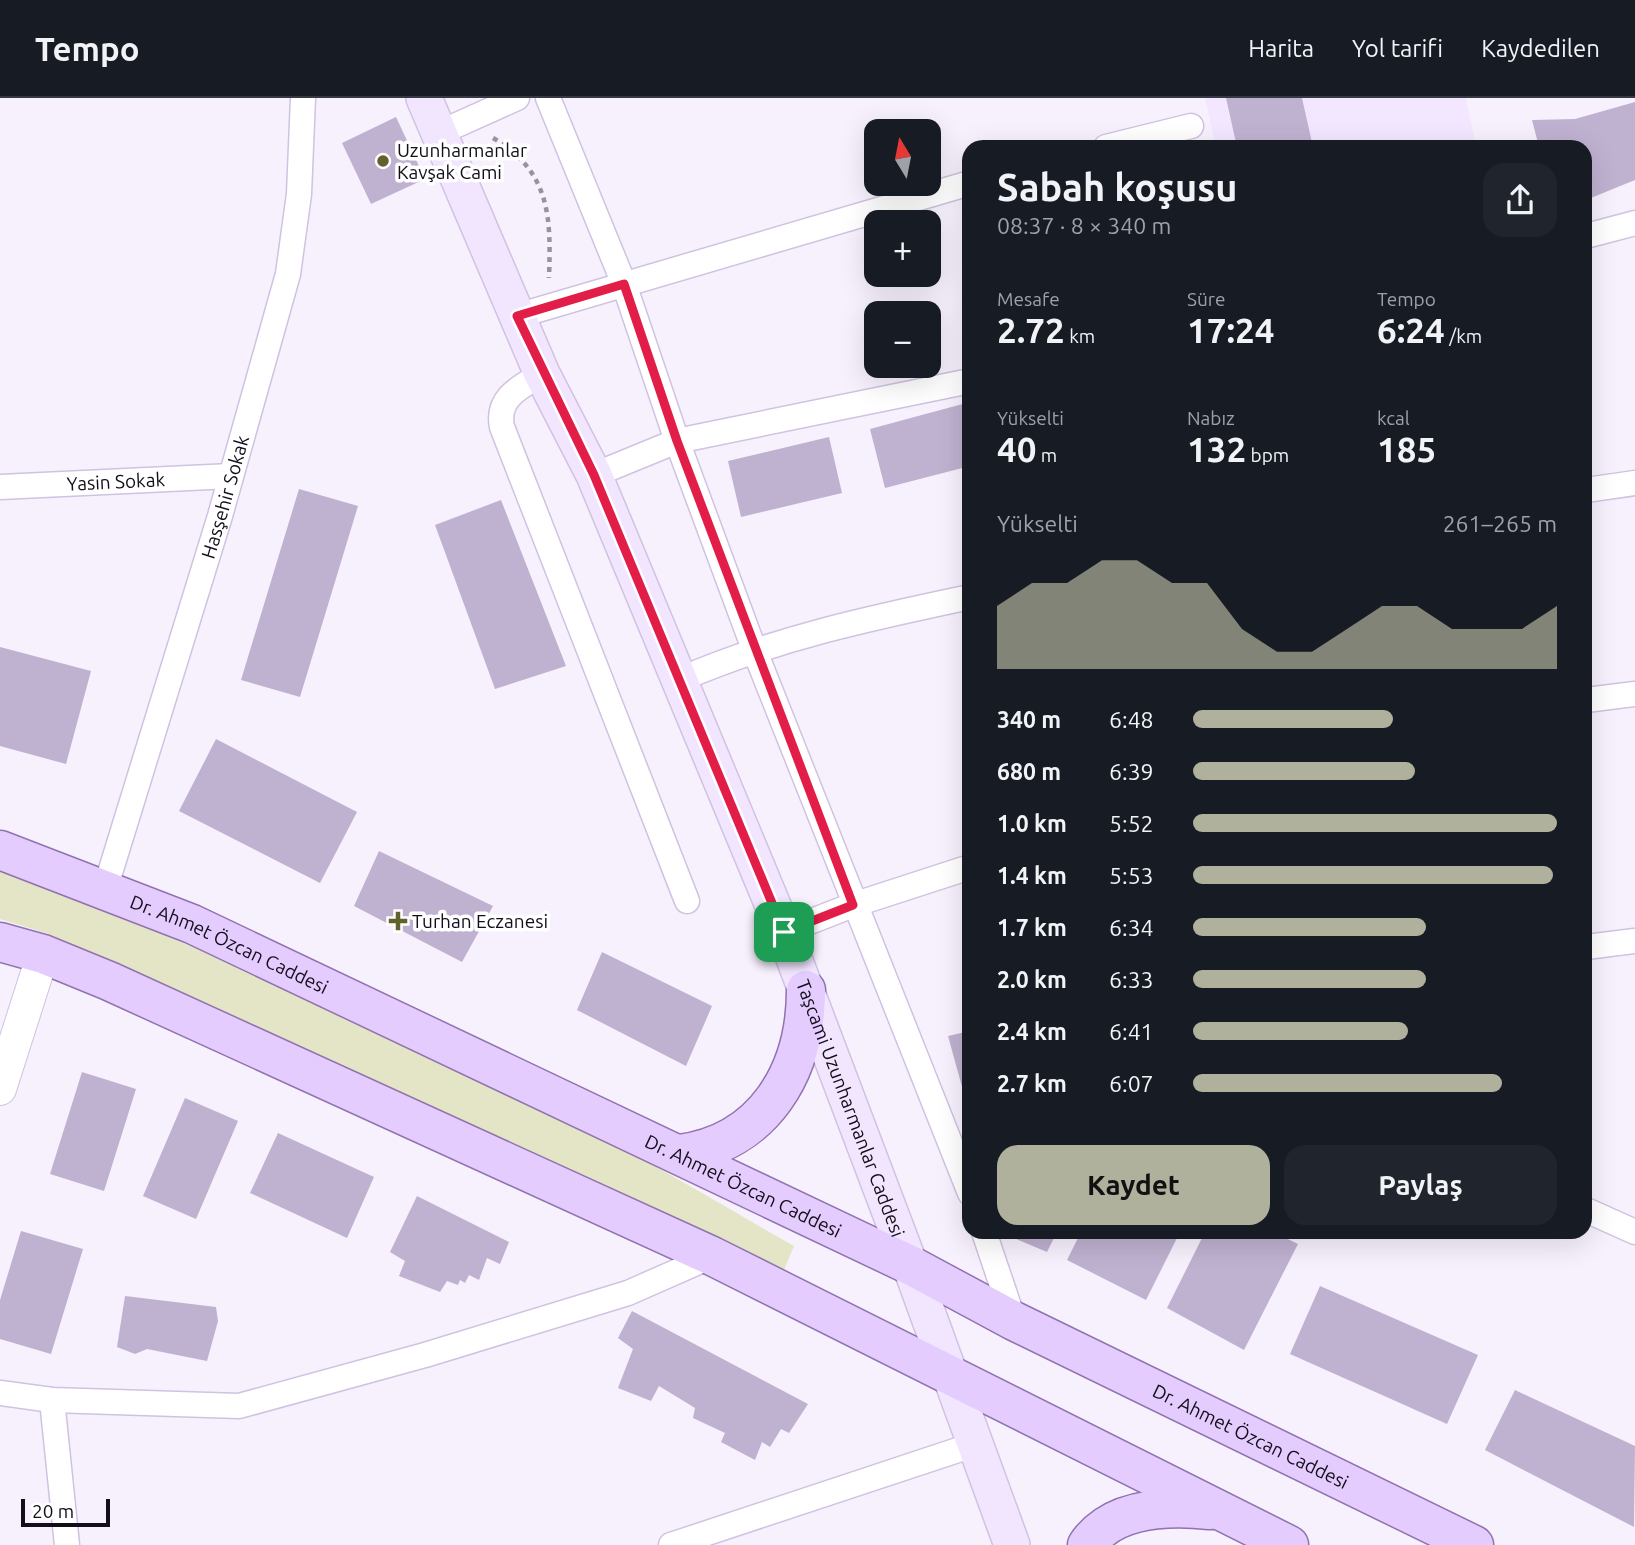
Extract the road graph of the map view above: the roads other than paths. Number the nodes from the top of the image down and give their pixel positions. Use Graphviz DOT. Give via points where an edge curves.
graph roads {
  1 [pos="303,98"];
  2 [pos="424,98"];
  3 [pos="517,98"];
  4 [pos="548,98"];
  5 [pos="1191,125"];
  6 [pos="439,134"];
  7 [pos="1133,140"];
  8 [pos="962,185"];
  9 [pos="1635,223"];
  10 [pos="1592,234"];
  11 [pos="624,284"];
  12 [pos="517,316"];
  13 [pos="542,374"];
  14 [pos="962,384"];
  15 [pos="677,441"];
  16 [pos="594,475"];
  17 [pos="231,476"];
  18 [pos="1635,483"];
  19 [pos="0,487"];
  20 [pos="1592,489"];
  21 [pos="962,599"];
  22 [pos="754,649"];
  23 [pos="679,680"];
  24 [pos="1635,694"];
  25 [pos="1592,699"];
  26 [pos="0,850"];
  27 [pos="962,870"];
  28 [pos="105,890"];
  29 [pos="687,901"];
  30 [pos="853,905"];
  31 [pos="784,932"];
  32 [pos="1635,941"];
  33 [pos="0,943"];
  34 [pos="1592,946"];
  35 [pos="43,954"];
  36 [pos="806,990"];
  37 [pos="0,1089"];
  38 [pos="679,1154"];
  39 [pos="962,1173"];
  40 [pos="1592,1213"];
  41 [pos="1635,1232"];
  42 [pos="986,1239"];
  43 [pos="712,1256"];
  44 [pos="910,1265"];
  45 [pos="1014,1321"];
  46 [pos="951,1375"];
  47 [pos="0,1393"];
  48 [pos="52,1400"];
  49 [pos="976,1444"];
  50 [pos="1222,1511"];
  51 [pos="67,1545"];
  52 [pos="671,1545"];
  53 [pos="1012,1545"];
  54 [pos="1087,1545"];
  55 [pos="1289,1545"];
  56 [pos="1474,1545"];
  1 -- 17 [label="street, Hasşehir Sokak" via="299,194 288,274"];
  2 -- 6 [label="main road, Taşcami Uzunharmanlar Caddesi"];
  3 -- 6 [label="street"];
  4 -- 11 [label="street"];
  5 -- 7 [label="street"];
  6 -- 12 [label="main road, Taşcami Uzunharmanlar Caddesi"];
  8 -- 11 [label="street"];
  9 -- 10 [label="street"];
  11 -- 12 [label="street"];
  11 -- 15 [label="street"];
  12 -- 13 [label="main road, Taşcami Uzunharmanlar Caddesi"];
  13 -- 16 [label="main road, Taşcami Uzunharmanlar Caddesi"];
  13 -- 29 [label="street" via="503,400 502,427"];
  14 -- 15 [label="street"];
  15 -- 16 [label="street"];
  15 -- 22 [label="street"];
  16 -- 23 [label="main road, Taşcami Uzunharmanlar Caddesi"];
  17 -- 19 [label="street, Yasin Sokak"];
  17 -- 28 [label="street, Hasşehir Sokak"];
  18 -- 20 [label="street"];
  21 -- 22 [label="street"];
  22 -- 23 [label="street"];
  22 -- 30 [label="street"];
  23 -- 31 [label="main road, Taşcami Uzunharmanlar Caddesi"];
  24 -- 25 [label="street"];
  26 -- 28 [label="main road, Dr. Ahmet Özcan Caddesi"];
  27 -- 30 [label="street"];
  28 -- 38 [label="main road, Dr. Ahmet Özcan Caddesi" via="192,924"];
  30 -- 31 [label="street"];
  30 -- 39 [label="street"];
  31 -- 36 [label="main road, Taşcami Uzunharmanlar Caddesi"];
  32 -- 34 [label="street"];
  33 -- 35 [label="main road"];
  35 -- 37 [label="street"];
  35 -- 43 [label="main road"];
  36 -- 38 [label="main road" via="797,1055 770,1105 730,1140"];
  36 -- 44 [label="main road, Taşcami Uzunharmanlar Caddesi"];
  38 -- 44 [label="main road, Dr. Ahmet Özcan Caddesi"];
  40 -- 41 [label="street"];
  42 -- 45 [label="street"];
  43 -- 46 [label="main road"];
  43 -- 48 [label="street" via="628,1293 239,1406"];
  44 -- 45 [label="main road, Dr. Ahmet Özcan Caddesi"];
  44 -- 46 [label="main road, Taşcami Uzunharmanlar Caddesi"];
  45 -- 56 [label="main road, Dr. Ahmet Özcan Caddesi"];
  46 -- 49 [label="main road, Taşcami Uzunharmanlar Caddesi"];
  46 -- 50 [label="main road"];
  47 -- 48 [label="street"];
  48 -- 51 [label="street"];
  49 -- 52 [label="street"];
  49 -- 53 [label="main road, Taşcami Uzunharmanlar Caddesi"];
  50 -- 54 [label="main road" via="1151,1508 1105,1529"];
  50 -- 55 [label="main road"];
}
